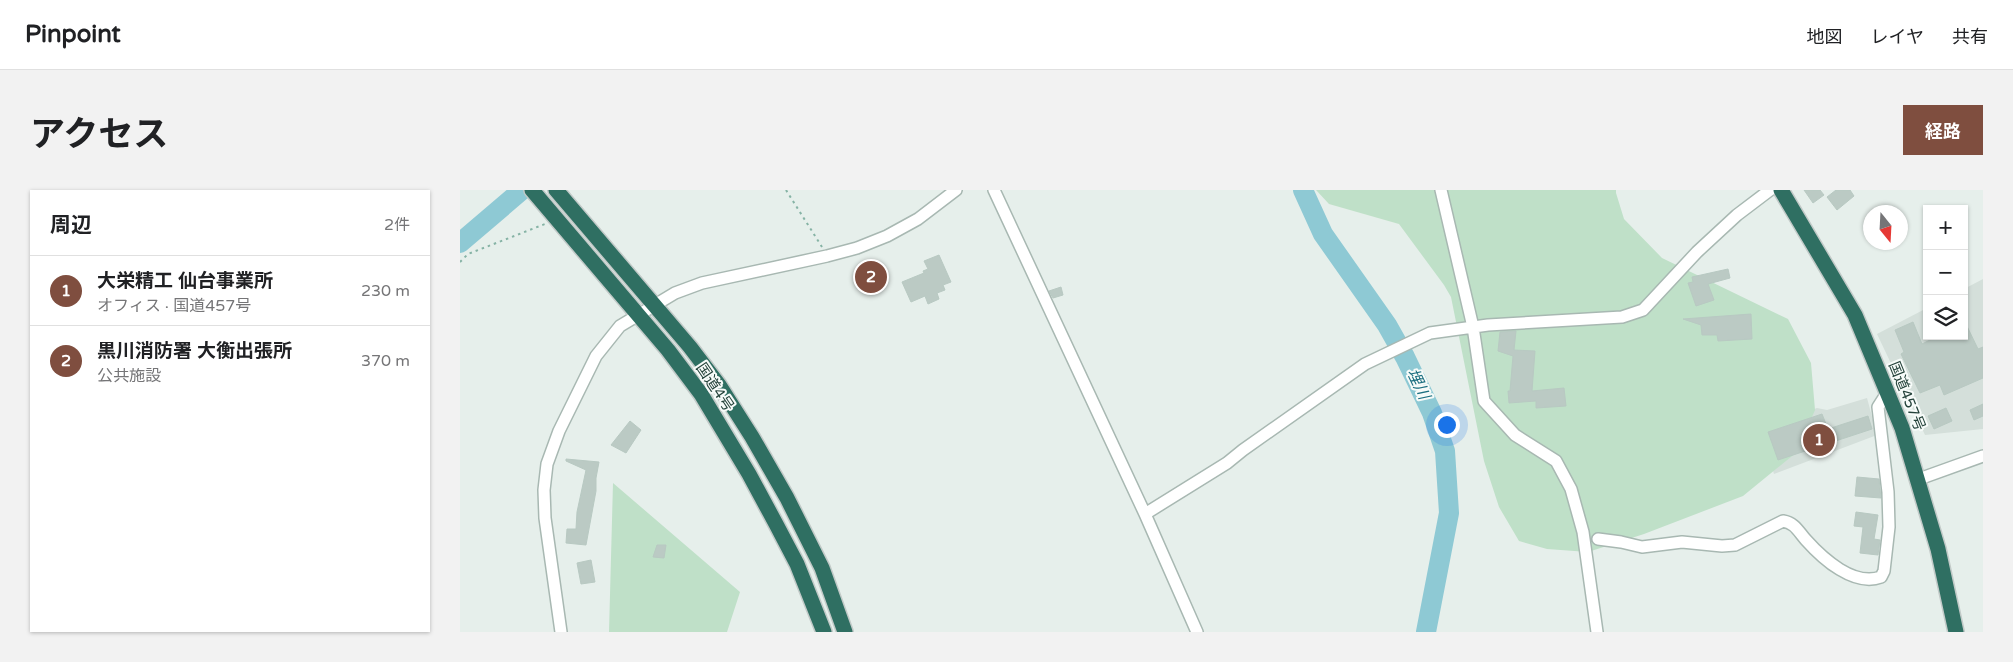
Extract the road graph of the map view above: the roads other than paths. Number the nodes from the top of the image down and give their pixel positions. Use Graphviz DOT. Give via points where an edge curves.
graph roads {
  1 [pos="532,190"];
  2 [pos="556,190"];
  3 [pos="956,190"];
  4 [pos="994,190"];
  5 [pos="1441,190"];
  6 [pos="1770,190"];
  7 [pos="1781,190"];
  8 [pos="654,305"];
  9 [pos="638,315"];
  10 [pos="1473,327"];
  11 [pos="1887,393"];
  12 [pos="1983,456"];
  13 [pos="1919,479"];
  14 [pos="1145,514"];
  15 [pos="1598,539"];
  16 [pos="561,632"];
  17 [pos="824,632"];
  18 [pos="845,632"];
  19 [pos="1197,632"];
  20 [pos="1597,632"];
  21 [pos="1956,632"];
  1 -- 9 [label="highway, 国道4号"];
  2 -- 8 [label="highway, 国道4号"];
  3 -- 8 [label="street" via="918,219 857,248 702,283"];
  4 -- 14 [label="street"];
  5 -- 10 [label="street"];
  6 -- 10 [label="street" via="1697,252 1643,310 1622,317"];
  7 -- 11 [label="highway, 国道457号" via="1855,315"];
  8 -- 9 [label="street"];
  8 -- 18 [label="highway, 国道4号" via="719,385 752,437 822,568"];
  9 -- 16 [label="street" via="620,326 596,356 547,464 545,518"];
  9 -- 17 [label="highway, 国道4号" via="701,394 749,474 796,564"];
  10 -- 14 [label="street" via="1430,333 1365,364 1227,463"];
  10 -- 20 [label="street" via="1484,401 1515,435 1556,461 1571,489 1583,532"];
  11 -- 13 [label="highway, 国道457号"];
  11 -- 15 [label="street" via="1878,407 1889,527 1881,577 1869,580 1847,573 1824,558 1792,523 1783,521 1735,545 1682,542 1642,547"];
  12 -- 13 [label="street"];
  13 -- 21 [label="highway, 国道457号"];
  14 -- 19 [label="street"];
}
